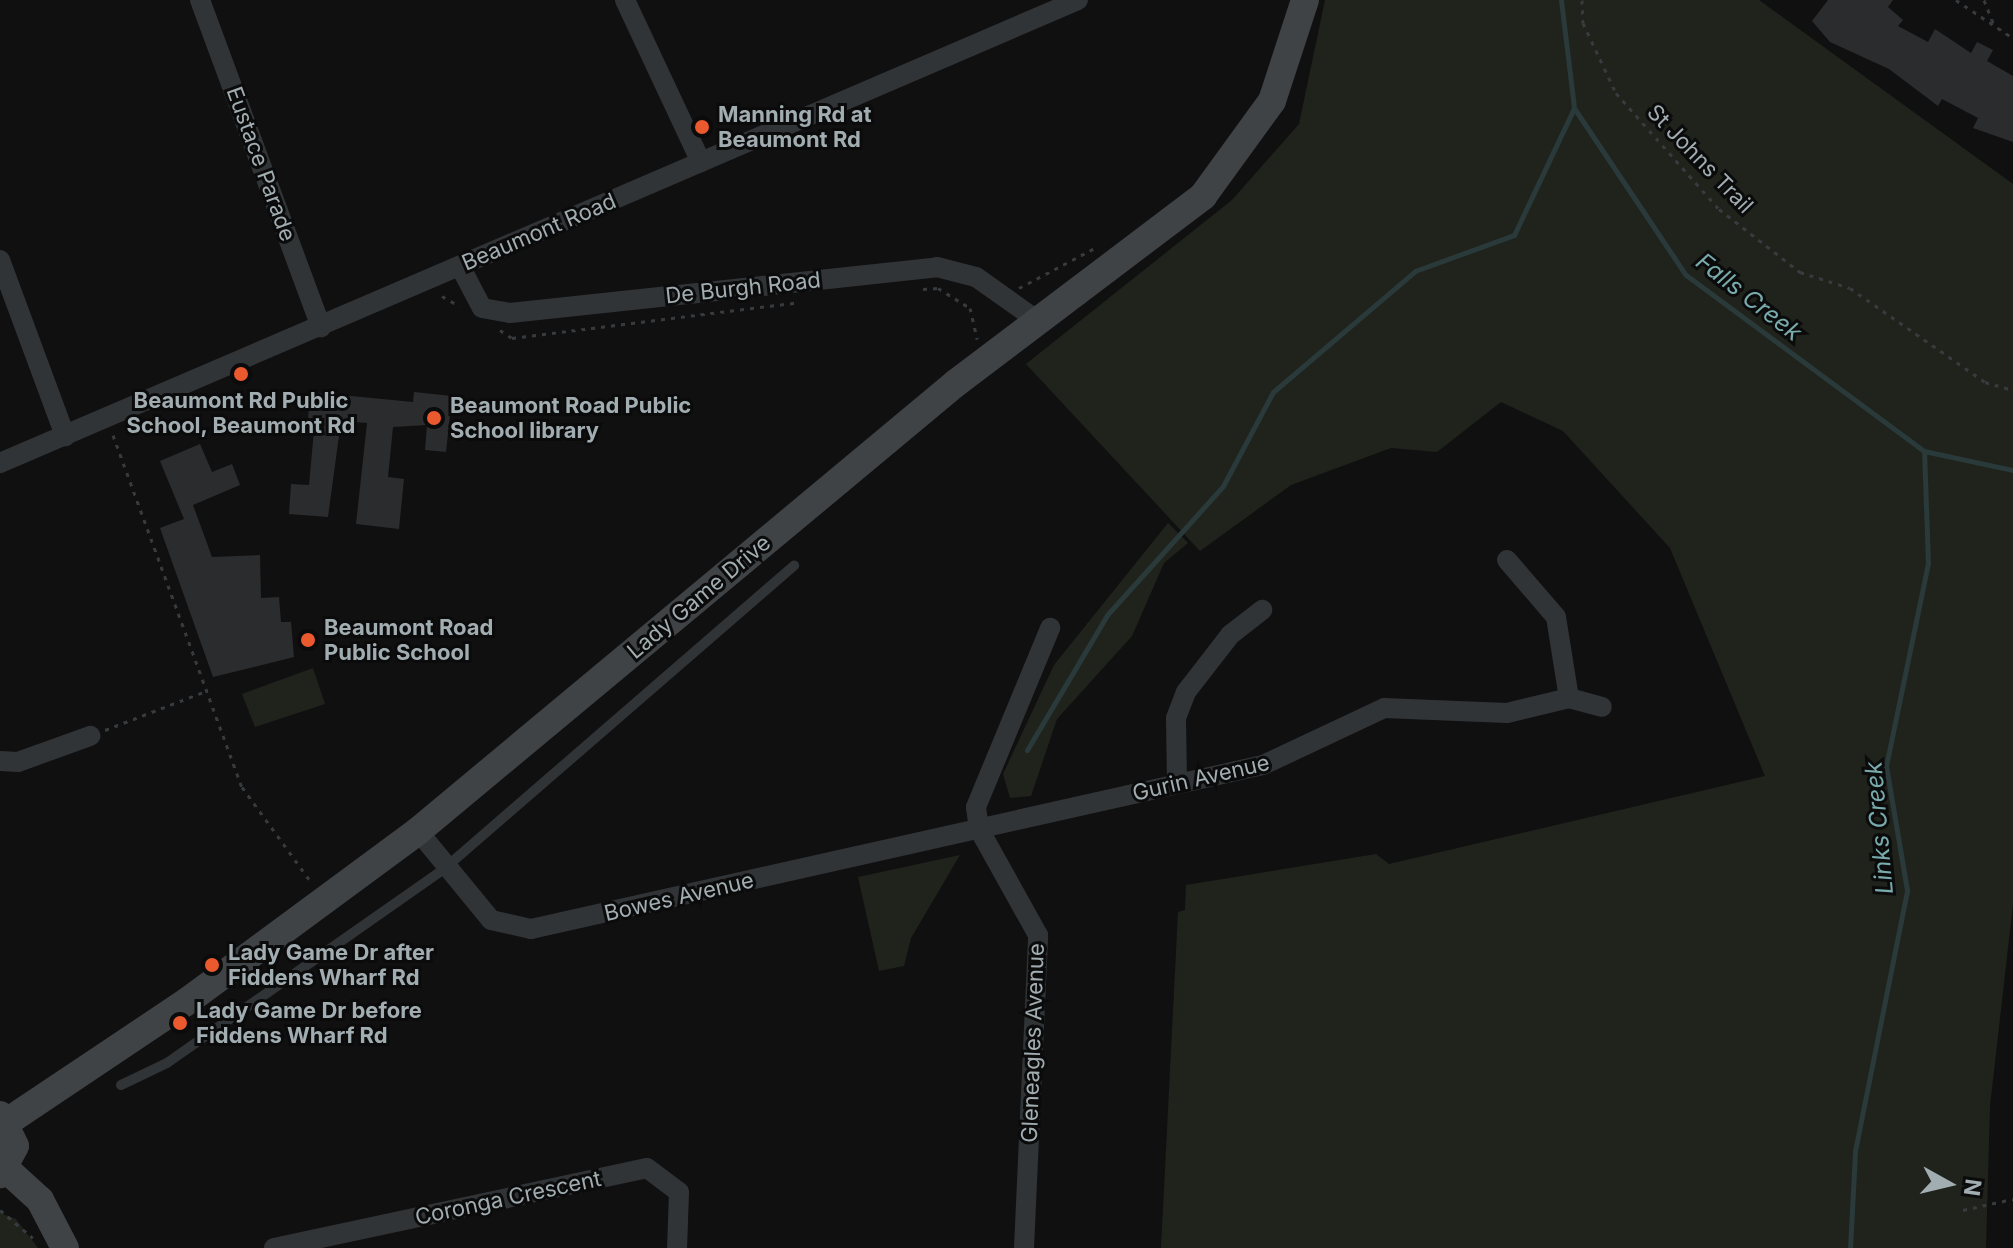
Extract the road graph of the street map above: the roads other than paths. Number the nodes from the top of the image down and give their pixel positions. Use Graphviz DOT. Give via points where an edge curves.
graph roads {
  1 [pos="200,0"];
  2 [pos="625,0"];
  3 [pos="1078,0"];
  4 [pos="1305,0"];
  5 [pos="701,162"];
  6 [pos="0,260"];
  7 [pos="460,266"];
  8 [pos="1027,312"];
  9 [pos="321,327"];
  10 [pos="65,436"];
  11 [pos="0,463"];
  12 [pos="1507,560"];
  13 [pos="794,566"];
  14 [pos="1262,610"];
  15 [pos="1050,628"];
  16 [pos="1569,698"];
  17 [pos="1602,707"];
  18 [pos="90,736"];
  19 [pos="0,761"];
  20 [pos="1177,783"];
  21 [pos="979,829"];
  22 [pos="418,831"];
  23 [pos="445,868"];
  24 [pos="121,1085"];
  25 [pos="4,1118"];
  26 [pos="3,1172"];
  27 [pos="65,1248"];
  28 [pos="274,1248"];
  29 [pos="677,1248"];
  30 [pos="1024,1248"];
  1 -- 9 [label="street, Eustace Parade"];
  2 -- 5 [label="street"];
  3 -- 5 [label="street, Beaumont Road"];
  4 -- 8 [label="main road, Lady Game Drive" via="1272,101 1230,167 1203,196"];
  5 -- 7 [label="street, Beaumont Road"];
  6 -- 10 [label="street"];
  7 -- 8 [label="street, De Burgh Road" via="482,308 510,313 937,267 976,277"];
  7 -- 9 [label="street, Beaumont Road"];
  8 -- 22 [label="main road, Lady Game Drive"];
  9 -- 10 [label="street, Beaumont Road"];
  10 -- 11 [label="street, Beaumont Road"];
  12 -- 16 [label="street" via="1556,617"];
  13 -- 23 [label="lane, Lady Game Drive"];
  14 -- 20 [label="street" via="1230,635 1186,692 1173,751"];
  15 -- 21 [label="street, Gleneagles Avenue" via="978,789"];
  16 -- 17 [label="street, Gurin Avenue"];
  16 -- 20 [label="street, Gurin Avenue" via="1507,713 1384,708 1287,757"];
  18 -- 19 [label="street" via="18,762"];
  20 -- 21 [label="street, Gurin Avenue"];
  21 -- 23 [label="street, Bowes Avenue" via="531,929 491,920"];
  21 -- 30 [label="street, Gleneagles Avenue" via="1038,935"];
  22 -- 23 [label="street, Bowes Avenue"];
  22 -- 25 [label="main road, Lady Game Drive" via="189,1000"];
  23 -- 24 [label="lane, Lady Game Drive" via="167,1063"];
  25 -- 26 [label="main road" via="15,1146"];
  26 -- 27 [label="main road" via="40,1200"];
  28 -- 29 [label="street, Coronga Crescent" via="647,1168 679,1192"];
}
